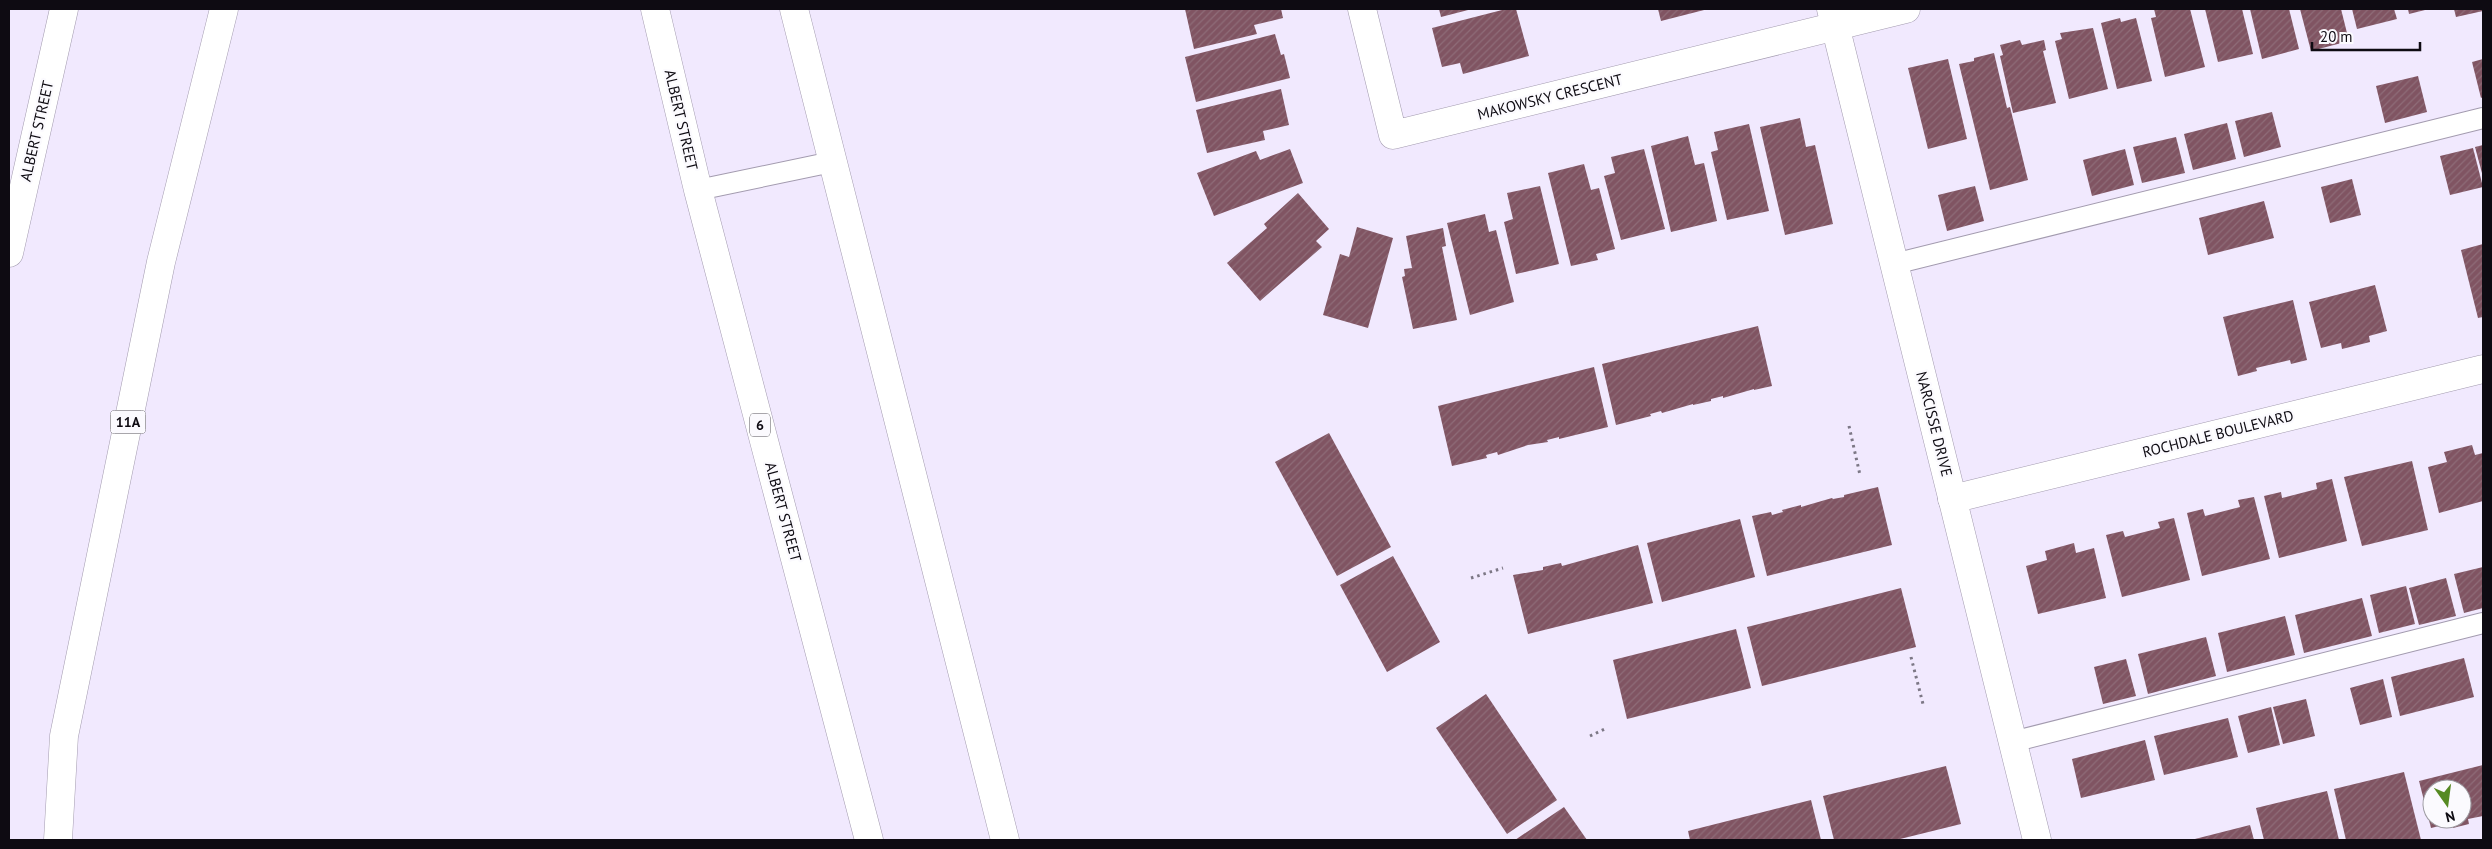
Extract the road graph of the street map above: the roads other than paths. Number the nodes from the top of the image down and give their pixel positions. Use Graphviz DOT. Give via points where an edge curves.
graph roads {
  1 [pos="64,9"];
  2 [pos="224,9"];
  3 [pos="655,9"];
  4 [pos="794,9"];
  5 [pos="1362,9"];
  6 [pos="1906,9"];
  7 [pos="1833,18"];
  8 [pos="2483,118"];
  9 [pos="832,162"];
  10 [pos="698,190"];
  11 [pos="9,253"];
  12 [pos="1894,264"];
  13 [pos="2483,369"];
  14 [pos="1952,499"];
  15 [pos="2483,623"];
  16 [pos="2012,742"];
  17 [pos="1004,833"];
  18 [pos="58,840"];
  19 [pos="869,840"];
  20 [pos="2037,840"];
  1 -- 11 [label="main road, ALBERT STREET"];
  2 -- 18 [label="main road, 11A" via="161,262 64,736"];
  3 -- 10 [label="main road, ALBERT STREET / 6"];
  4 -- 9 [label="main road"];
  5 -- 7 [label="main road, MAKOWSKY CRESCENT" via="1393,136"];
  6 -- 7 [label="main road"];
  7 -- 12 [label="main road, NARCISSE DRIVE"];
  8 -- 12 [label="lane"];
  9 -- 10 [label="lane"];
  9 -- 17 [label="main road"];
  10 -- 19 [label="main road, ALBERT STREET / 6"];
  12 -- 14 [label="main road, NARCISSE DRIVE"];
  13 -- 14 [label="main road, ROCHDALE BOULEVARD"];
  14 -- 16 [label="main road, NARCISSE DRIVE"];
  15 -- 16 [label="lane"];
  16 -- 20 [label="main road, NARCISSE DRIVE"];
}
